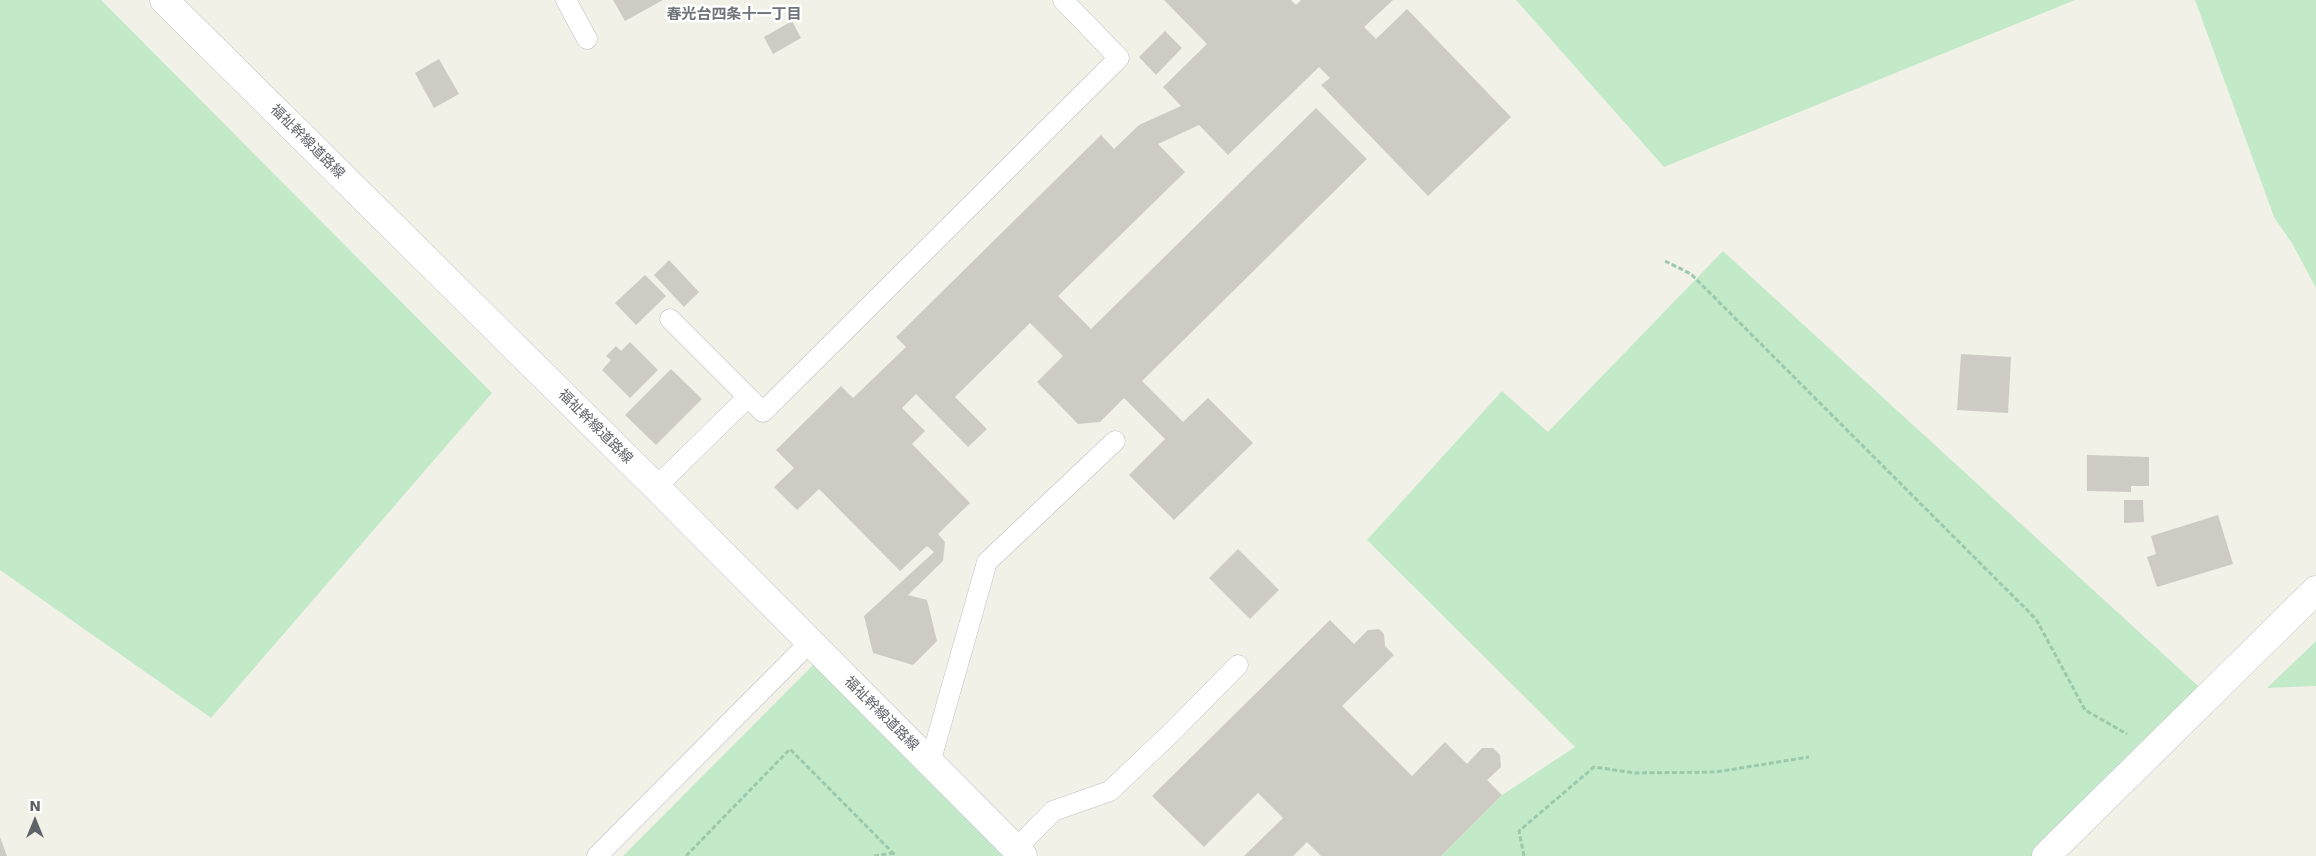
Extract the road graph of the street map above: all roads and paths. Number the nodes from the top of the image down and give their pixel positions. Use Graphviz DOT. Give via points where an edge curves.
graph roads {
  1 [pos="566,0"];
  2 [pos="1063,0"];
  3 [pos="168,1"];
  4 [pos="587,39"];
  5 [pos="1665,261"];
  6 [pos="670,319"];
  7 [pos="748,397"];
  8 [pos="1115,442"];
  9 [pos="656,487"];
  10 [pos="2316,590"];
  11 [pos="810,642"];
  12 [pos="1238,665"];
  13 [pos="2153,750"];
  14 [pos="1809,757"];
  15 [pos="930,763"];
  16 [pos="1019,852"];
  17 [pos="893,853"];
  18 [pos="597,856"];
  19 [pos="686,856"];
  20 [pos="874,856"];
  21 [pos="896,856"];
  22 [pos="1524,856"];
  23 [pos="2046,856"];
  1 -- 4 [label="lane"];
  2 -- 7 [label="lane" via="1119,58 762,412"];
  3 -- 9 [label="street, 福祉幹線道路線"];
  5 -- 13 [label="path" via="1691,274 2036,620 2086,710"];
  6 -- 7 [label="lane"];
  7 -- 9 [label="lane"];
  8 -- 15 [label="lane" via="987,562"];
  9 -- 11 [label="street, 福祉幹線道路線"];
  10 -- 13 [label="street"];
  11 -- 15 [label="street, 福祉幹線道路線"];
  11 -- 18 [label="lane"];
  12 -- 16 [label="lane" via="1110,791 1053,811"];
  13 -- 23 [label="street"];
  14 -- 22 [label="path" via="1716,772 1635,773 1594,767 1519,830"];
  15 -- 16 [label="street, 福祉幹線道路線"];
  17 -- 19 [label="path" via="790,749"];
  17 -- 20 [label="path"];
  17 -- 21 [label="path"];
}
